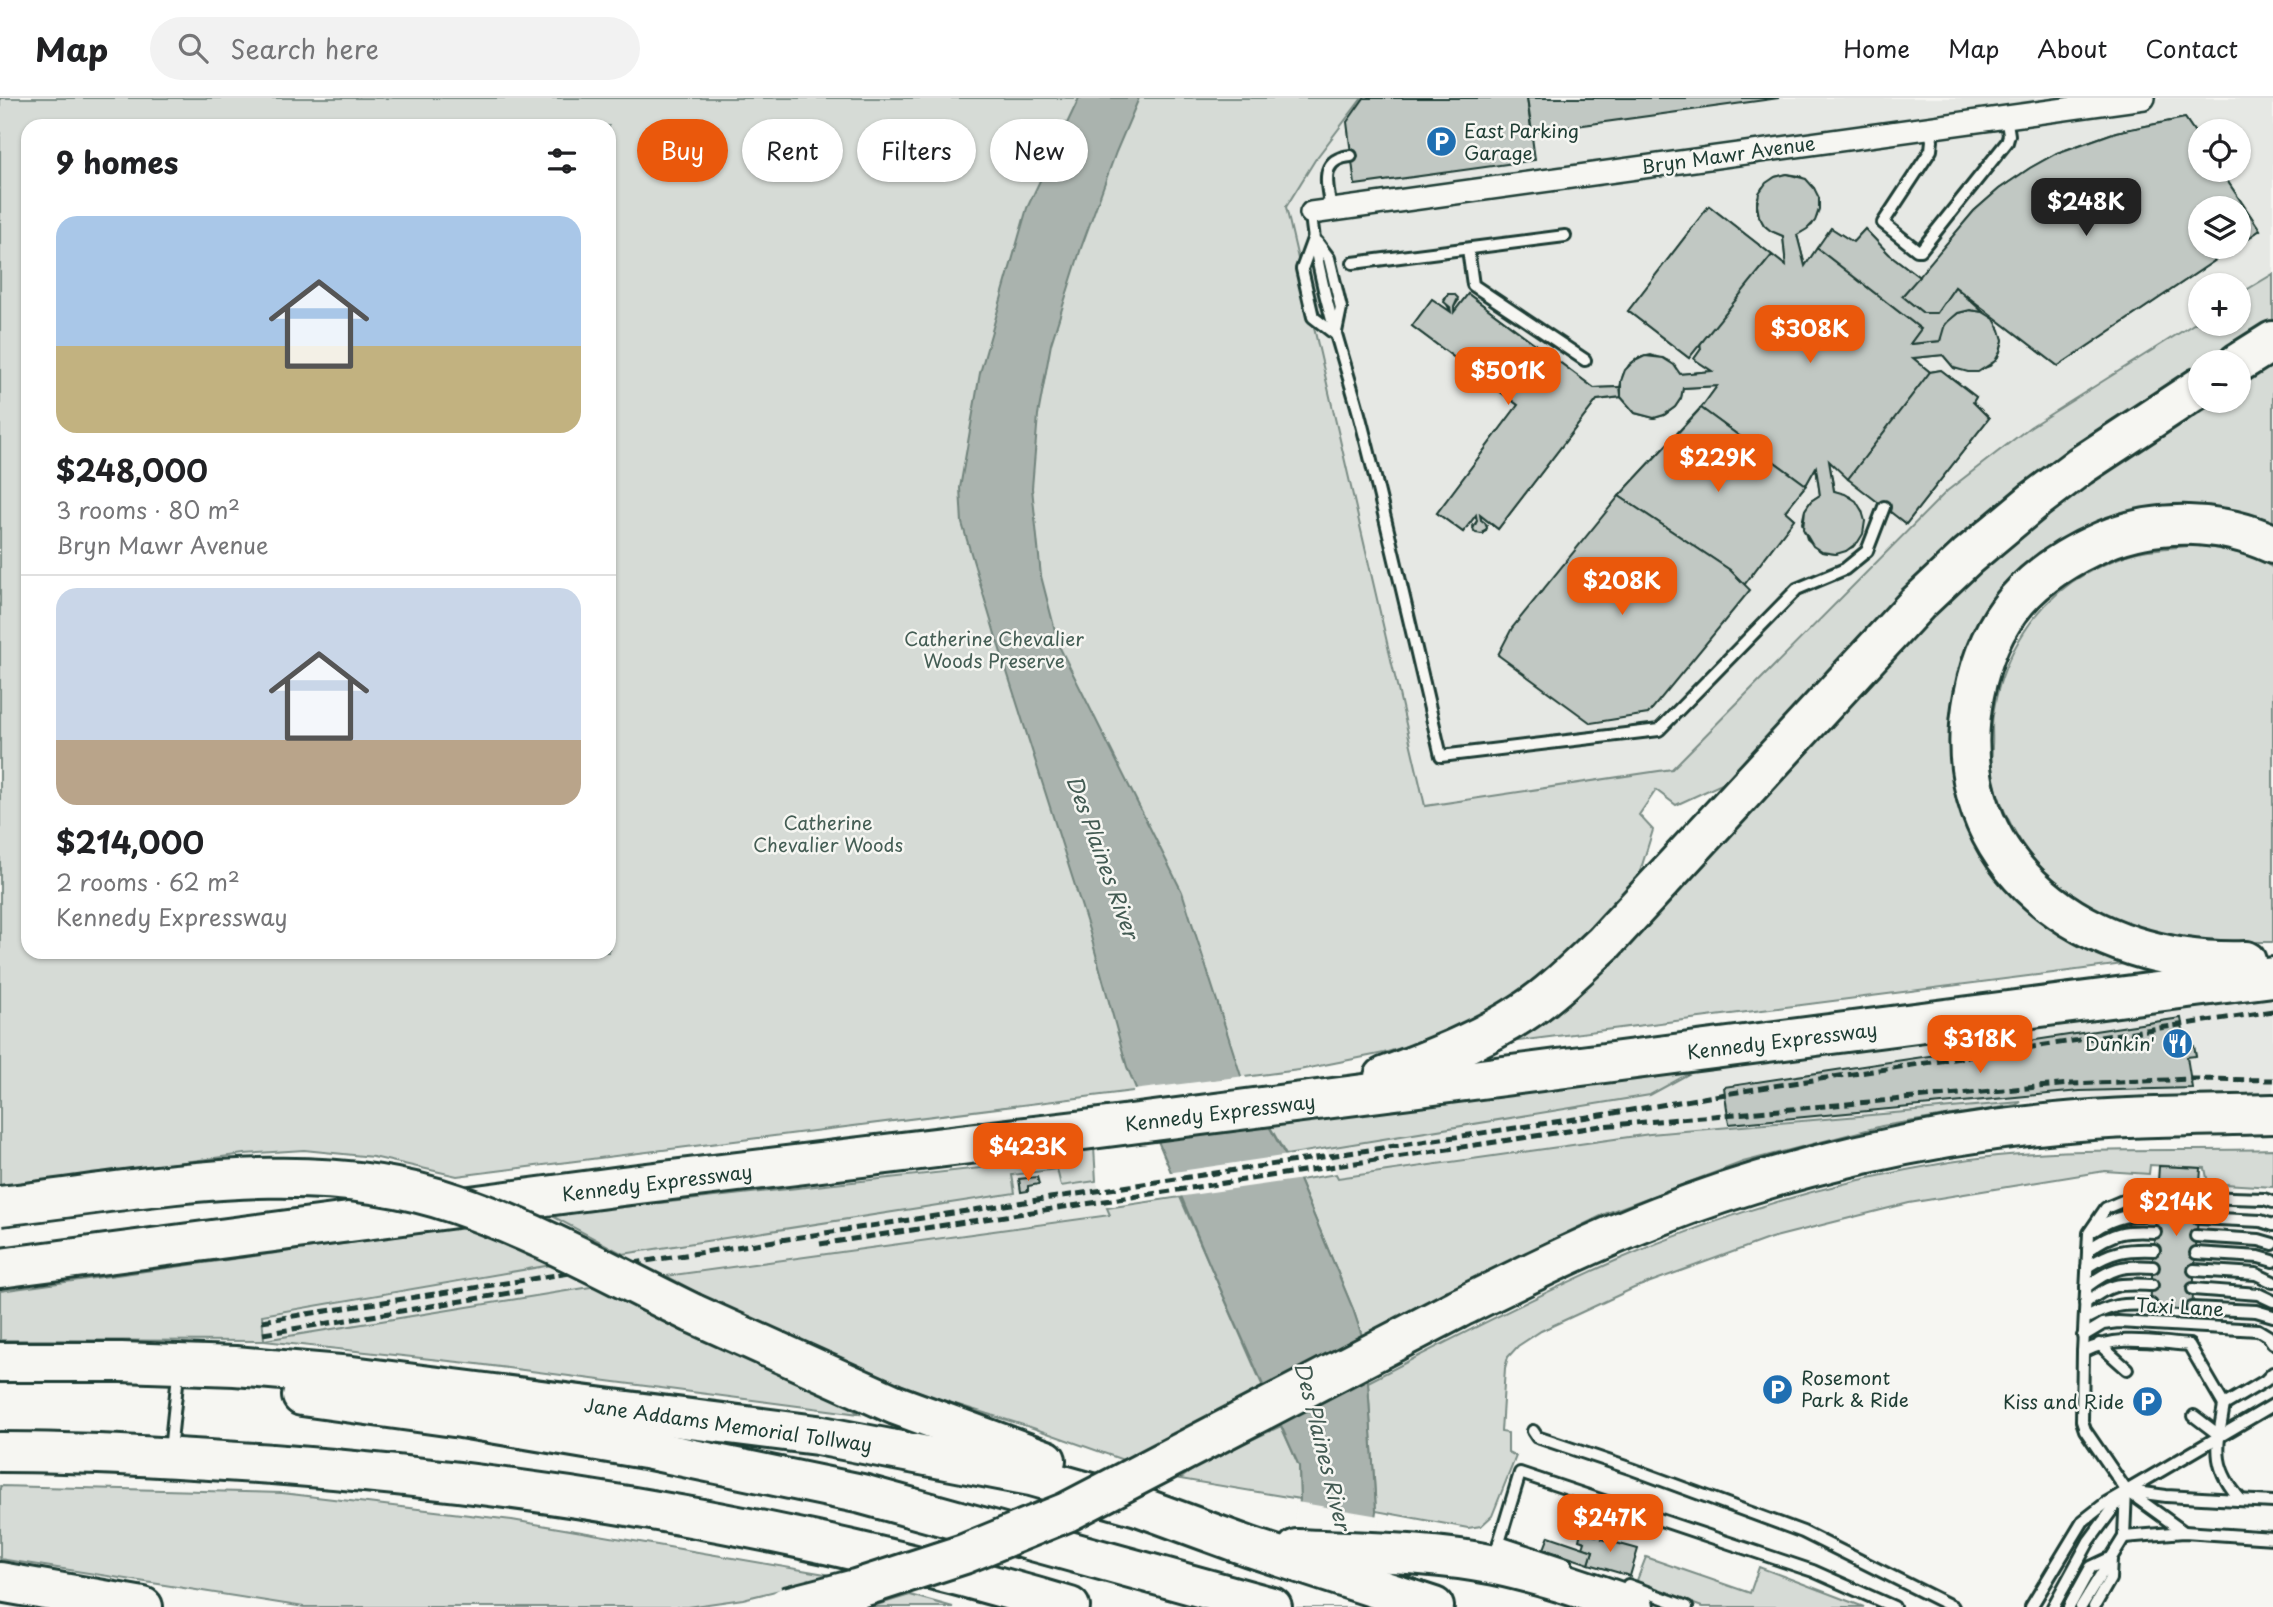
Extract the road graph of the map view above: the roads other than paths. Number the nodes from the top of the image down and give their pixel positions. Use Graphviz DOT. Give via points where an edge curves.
graph roads {
  1 [pos="2144,98"];
  2 [pos="2006,116"];
  3 [pos="1928,128"];
  4 [pos="1352,156"];
  5 [pos="1321,212"];
  6 [pos="1566,236"];
  7 [pos="1313,237"];
  8 [pos="1468,249"];
  9 [pos="1353,263"];
  10 [pos="1335,334"];
  11 [pos="2273,341"];
  12 [pos="2251,355"];
  13 [pos="1585,360"];
  14 [pos="2188,395"];
  15 [pos="1884,507"];
  16 [pos="2273,544"];
  17 [pos="2273,960"];
  18 [pos="2273,977"];
  19 [pos="1313,1101"];
  20 [pos="2273,1114"];
  21 [pos="2157,1195"];
  22 [pos="2199,1197"];
  23 [pos="2273,1202"];
  24 [pos="0,1206"];
  25 [pos="2156,1215"];
  26 [pos="2198,1218"];
  27 [pos="2273,1225"];
  28 [pos="332,1226"];
  29 [pos="2155,1231"];
  30 [pos="2089,1233"];
  31 [pos="2196,1236"];
  32 [pos="2273,1244"];
  33 [pos="2088,1250"];
  34 [pos="2154,1250"];
  35 [pos="0,1253"];
  36 [pos="2196,1253"];
  37 [pos="2273,1261"];
  38 [pos="2087,1267"];
  39 [pos="2153,1267"];
  40 [pos="0,1268"];
  41 [pos="2194,1270"];
  42 [pos="2273,1282"];
  43 [pos="2152,1285"];
  44 [pos="2086,1287"];
  45 [pos="2193,1289"];
  46 [pos="2273,1301"];
  47 [pos="2085,1303"];
  48 [pos="2151,1305"];
  49 [pos="2192,1308"];
  50 [pos="2273,1316"];
  51 [pos="2085,1319"];
  52 [pos="2084,1336"];
  53 [pos="2273,1343"];
  54 [pos="2099,1344"];
  55 [pos="2083,1352"];
  56 [pos="0,1362"];
  57 [pos="2127,1369"];
  58 [pos="2273,1373"];
  59 [pos="0,1377"];
  60 [pos="177,1384"];
  61 [pos="2224,1405"];
  62 [pos="2273,1405"];
  63 [pos="2194,1416"];
  64 [pos="1533,1431"];
  65 [pos="2219,1435"];
  66 [pos="0,1452"];
  67 [pos="169,1457"];
  68 [pos="2126,1490"];
  69 [pos="2242,1500"];
  70 [pos="2273,1502"];
  71 [pos="1138,1506"];
  72 [pos="2184,1532"];
  73 [pos="2124,1537"];
  74 [pos="2273,1538"];
  75 [pos="1250,1547"];
  76 [pos="1496,1553"];
  77 [pos="2111,1558"];
  78 [pos="1579,1569"];
  79 [pos="0,1582"];
  80 [pos="1626,1594"];
  81 [pos="1257,1602"];
  82 [pos="1428,1605"];
  83 [pos="143,1607"];
  84 [pos="786,1607"];
  85 [pos="1070,1607"];
  86 [pos="1687,1607"];
  87 [pos="1894,1607"];
  88 [pos="1952,1607"];
  89 [pos="2031,1607"];
  90 [pos="2053,1607"];
  91 [pos="2069,1607"];
  92 [pos="2081,1607"];
  93 [pos="2094,1607"];
  1 -- 2 [label="street, Bryn Mawr Avenue"];
  2 -- 3 [label="street, Bryn Mawr Avenue"];
  2 -- 3 [label="lane" via="2007,142 1917,250 1883,223 1931,150"];
  3 -- 5 [label="street, Bryn Mawr Avenue"];
  4 -- 5 [label="lane" via="1332,161"];
  5 -- 7 [label="lane"];
  6 -- 8 [label="lane"];
  7 -- 10 [label="lane" via="1329,258 1341,308"];
  7 -- 10 [label="lane" via="1302,269 1313,317"];
  8 -- 9 [label="lane"];
  8 -- 13 [label="lane" via="1473,285"];
  10 -- 15 [label="lane" via="1362,423 1441,756 1659,730 1797,589 1845,569 1867,551"];
  11 -- 12 [label="highway"];
  14 -- 19 [label="highway" via="2080,466 1968,556 1917,604 1604,943 1559,985 1522,1013 1444,1054"];
  16 -- 17 [label="highway" via="2253,535 2192,524 2154,527 2116,536 2054,567 2015,602 1988,644 1977,675 1968,751 1975,797 1992,835 2029,885 2070,917 2140,949 2182,959"];
  18 -- 19 [label="highway, Kennedy Expressway"];
  19 -- 28 [label="highway, Kennedy Expressway"];
  20 -- 84 [label="highway, bridge" via="2055,1123 1947,1138 1740,1187 1580,1248 1067,1512 964,1554"];
  21 -- 30 [label="lane" via="2132,1197 2106,1208"];
  22 -- 23 [label="lane"];
  24 -- 71 [label="highway, bridge" via="255,1178 381,1185 455,1203 896,1405 1062,1466"];
  25 -- 30 [label="lane" via="2129,1214"];
  26 -- 27 [label="lane"];
  28 -- 35 [label="highway"];
  28 -- 40 [label="highway, Kennedy Expressway"];
  29 -- 33 [label="lane" via="2128,1230 2107,1236"];
  30 -- 33 [label="lane"];
  31 -- 32 [label="lane"];
  33 -- 38 [label="lane"];
  34 -- 38 [label="lane" via="2126,1249"];
  36 -- 37 [label="lane"];
  38 -- 44 [label="lane"];
  39 -- 44 [label="lane" via="2125,1266 2106,1272"];
  41 -- 42 [label="lane" via="2256,1274"];
  43 -- 47 [label="lane" via="2105,1288"];
  44 -- 47 [label="lane"];
  45 -- 46 [label="lane" via="2258,1294"];
  47 -- 51 [label="lane"];
  48 -- 51 [label="lane" via="2106,1307"];
  49 -- 50 [label="lane"];
  51 -- 52 [label="lane"];
  52 -- 53 [label="lane, Taxi Lane" via="2103,1324 2118,1322 2258,1330"];
  52 -- 55 [label="lane"];
  54 -- 55 [label="lane"];
  54 -- 57 [label="lane"];
  54 -- 61 [label="lane" via="2115,1340 2189,1345"];
  55 -- 68 [label="lane" via="2085,1430"];
  56 -- 71 [label="highway, Jane Addams Memorial Tollway" via="235,1366 548,1399 817,1435 1031,1476"];
  58 -- 61 [label="lane"];
  59 -- 60 [label="highway, Jane Addams Memorial Tollway"];
  60 -- 67 [label="lane"];
  60 -- 81 [label="highway, Jane Addams Memorial Tollway" via="448,1416 645,1449 862,1494"];
  61 -- 65 [label="lane"];
  62 -- 65 [label="lane"];
  63 -- 65 [label="lane"];
  64 -- 88 [label="lane" via="1537,1437 1803,1532"];
  65 -- 68 [label="lane"];
  65 -- 69 [label="lane" via="2220,1468"];
  66 -- 67 [label="highway"];
  67 -- 85 [label="highway" via="496,1486 663,1511 818,1541"];
  68 -- 69 [label="lane"];
  68 -- 72 [label="lane"];
  68 -- 73 [label="lane"];
  68 -- 89 [label="lane" via="2083,1521"];
  68 -- 90 [label="lane" via="2089,1541"];
  69 -- 70 [label="lane"];
  71 -- 75 [label="highway, Jane Addams Memorial Tollway"];
  72 -- 73 [label="lane"];
  72 -- 74 [label="lane"];
  73 -- 77 [label="lane"];
  75 -- 76 [label="highway" via="1431,1556"];
  75 -- 82 [label="highway, Jane Addams Memorial Tollway"];
  76 -- 78 [label="lane"];
  76 -- 80 [label="highway" via="1543,1576"];
  76 -- 87 [label="lane" via="1520,1473 1813,1571"];
  77 -- 91 [label="lane" via="2091,1567"];
  77 -- 92 [label="lane"];
  77 -- 93 [label="lane" via="2110,1579"];
  79 -- 83 [label="highway"];
  80 -- 86 [label="lane"];
}
